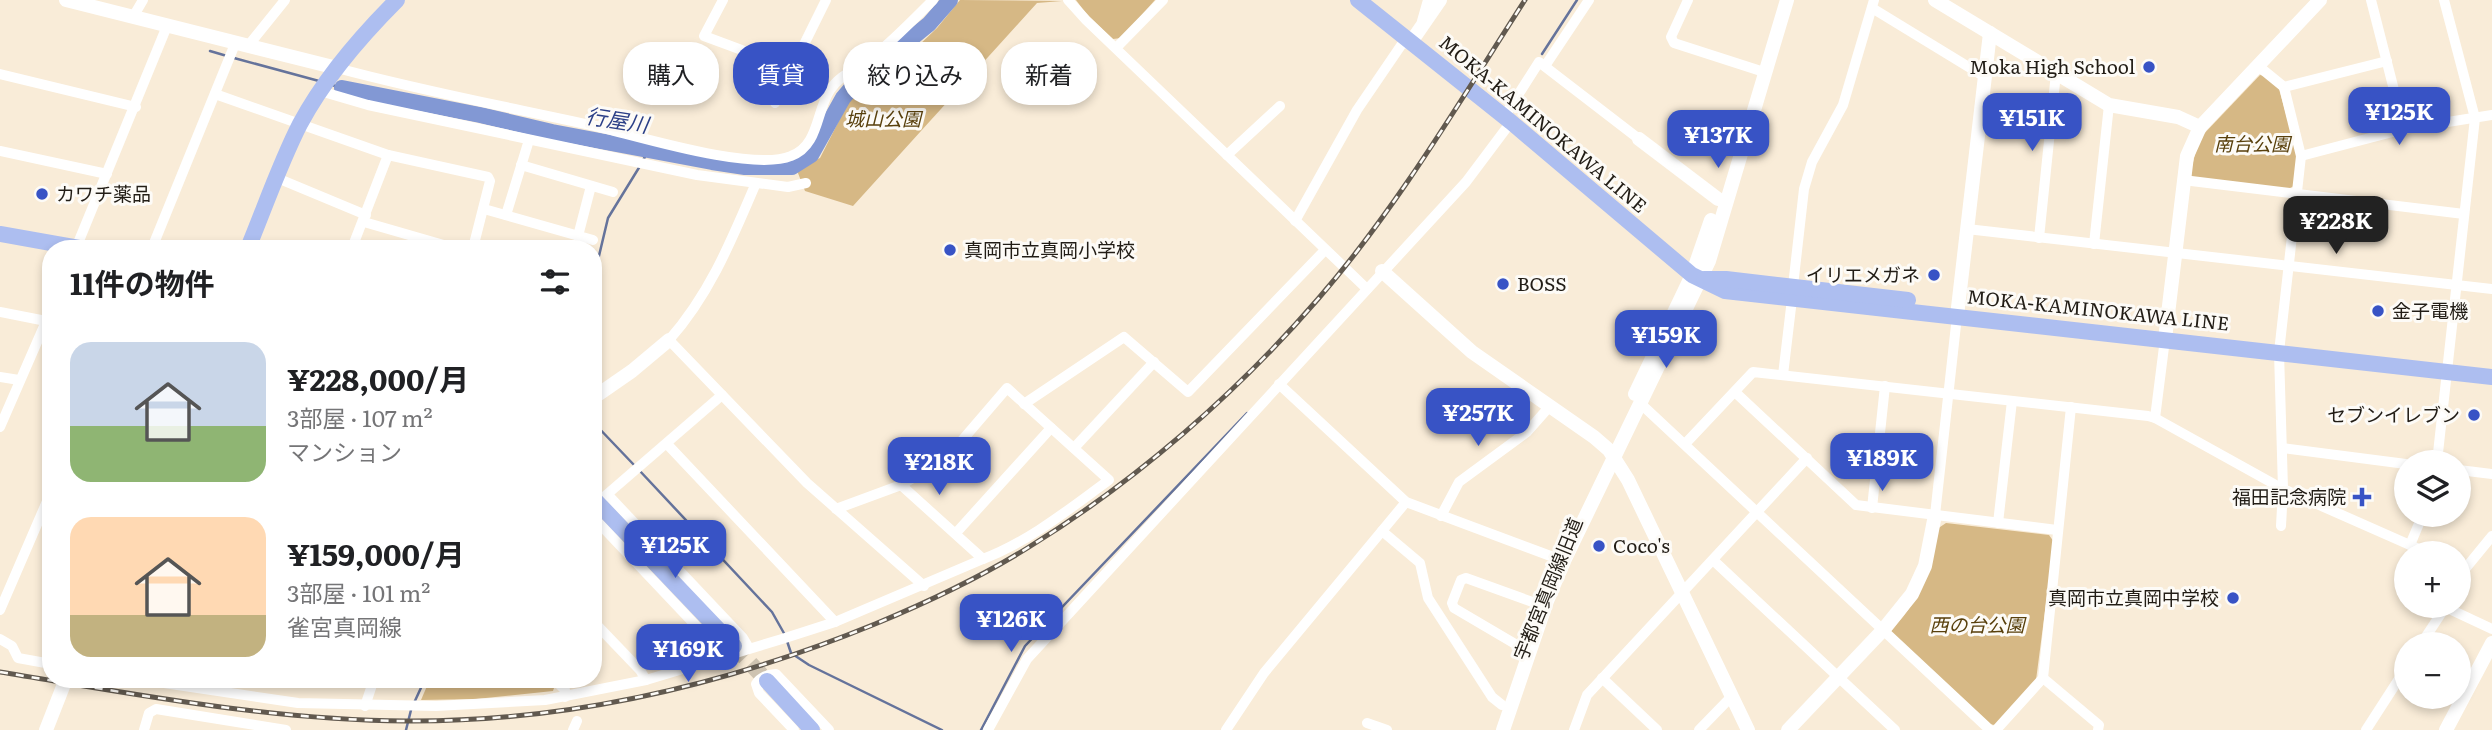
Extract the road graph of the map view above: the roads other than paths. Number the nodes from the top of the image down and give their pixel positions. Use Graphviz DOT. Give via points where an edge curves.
graph roads {
  1 [pos="66,0"];
  2 [pos="143,0"];
  3 [pos="285,0"];
  4 [pos="397,0"];
  5 [pos="723,0"];
  6 [pos="826,0"];
  7 [pos="933,0"];
  8 [pos="1068,0"];
  9 [pos="1163,0"];
  10 [pos="1358,0"];
  11 [pos="1428,0"];
  12 [pos="1440,0"];
  13 [pos="1589,0"];
  14 [pos="1688,0"];
  15 [pos="1778,0"];
  16 [pos="1787,0"];
  17 [pos="1935,0"];
  18 [pos="2320,0"];
  19 [pos="2371,0"];
  20 [pos="2444,0"];
  21 [pos="1873,4"];
  22 [pos="133,17"];
  23 [pos="167,26"];
  24 [pos="1421,28"];
  25 [pos="1990,33"];
  26 [pos="806,42"];
  27 [pos="888,42"];
  28 [pos="1411,42"];
  29 [pos="242,45"];
  30 [pos="733,47"];
  31 [pos="1116,47"];
  32 [pos="2387,61"];
  33 [pos="2257,65"];
  34 [pos="1545,66"];
  35 [pos="337,68"];
  36 [pos="1760,71"];
  37 [pos="2056,73"];
  38 [pos="0,75"];
  39 [pos="843,77"];
  40 [pos="1985,77"];
  41 [pos="2284,88"];
  42 [pos="320,91"];
  43 [pos="215,94"];
  44 [pos="2109,105"];
  45 [pos="1280,106"];
  46 [pos="136,107"];
  47 [pos="2492,115"];
  48 [pos="2475,118"];
  49 [pos="1508,119"];
  50 [pos="300,124"];
  51 [pos="2200,127"];
  52 [pos="2404,129"];
  53 [pos="1639,139"];
  54 [pos="528,140"];
  55 [pos="0,151"];
  56 [pos="705,152"];
  57 [pos="388,155"];
  58 [pos="1227,155"];
  59 [pos="2301,156"];
  60 [pos="521,165"];
  61 [pos="107,174"];
  62 [pos="697,175"];
  63 [pos="277,178"];
  64 [pos="2183,180"];
  65 [pos="756,183"];
  66 [pos="806,183"];
  67 [pos="591,186"];
  68 [pos="613,192"];
  69 [pos="2297,195"];
  70 [pos="1718,199"];
  71 [pos="484,209"];
  72 [pos="2464,214"];
  73 [pos="506,215"];
  74 [pos="365,218"];
  75 [pos="1295,221"];
  76 [pos="1967,229"];
  77 [pos="0,234"];
  78 [pos="578,236"];
  79 [pos="2039,238"];
  80 [pos="80,240"];
  81 [pos="155,240"];
  82 [pos="251,240"];
  83 [pos="355,240"];
  84 [pos="430,240"];
  85 [pos="475,240"];
  86 [pos="593,240"];
  87 [pos="42,242"];
  88 [pos="2094,244"];
  89 [pos="1325,250"];
  90 [pos="2176,254"];
  91 [pos="2289,266"];
  92 [pos="1382,271"];
  93 [pos="1697,277"];
  94 [pos="2456,285"];
  95 [pos="1367,289"];
  96 [pos="2492,289"];
  97 [pos="1793,292"];
  98 [pos="1958,311"];
  99 [pos="0,312"];
  100 [pos="42,320"];
  101 [pos="42,330"];
  102 [pos="2166,334"];
  103 [pos="669,340"];
  104 [pos="2279,347"];
  105 [pos="1154,362"];
  106 [pos="2447,367"];
  107 [pos="2492,367"];
  108 [pos="1783,375"];
  109 [pos="0,377"];
  110 [pos="2492,377"];
  111 [pos="19,380"];
  112 [pos="1279,384"];
  113 [pos="1885,386"];
  114 [pos="602,392"];
  115 [pos="1736,393"];
  116 [pos="1949,393"];
  117 [pos="722,395"];
  118 [pos="2012,401"];
  119 [pos="1024,404"];
  120 [pos="1641,404"];
  121 [pos="1550,406"];
  122 [pos="2071,407"];
  123 [pos="2155,418"];
  124 [pos="0,427"];
  125 [pos="1051,428"];
  126 [pos="667,444"];
  127 [pos="1685,444"];
  128 [pos="1074,448"];
  129 [pos="2282,449"];
  130 [pos="2438,450"];
  131 [pos="1612,455"];
  132 [pos="1807,458"];
  133 [pos="2394,463"];
  134 [pos="2471,471"];
  135 [pos="2492,474"];
  136 [pos="901,485"];
  137 [pos="2283,489"];
  138 [pos="602,496"];
  139 [pos="602,501"];
  140 [pos="1406,502"];
  141 [pos="1872,508"];
  142 [pos="836,509"];
  143 [pos="1757,511"];
  144 [pos="42,513"];
  145 [pos="1935,515"];
  146 [pos="1441,516"];
  147 [pos="1998,523"];
  148 [pos="602,526"];
  149 [pos="2281,526"];
  150 [pos="2057,530"];
  151 [pos="1382,531"];
  152 [pos="956,533"];
  153 [pos="2492,536"];
  154 [pos="2401,541"];
  155 [pos="2471,558"];
  156 [pos="983,559"];
  157 [pos="1560,560"];
  158 [pos="1713,560"];
  159 [pos="924,586"];
  160 [pos="1681,592"];
  161 [pos="1538,604"];
  162 [pos="0,610"];
  163 [pos="2470,618"];
  164 [pos="835,622"];
  165 [pos="2492,629"];
  166 [pos="602,630"];
  167 [pos="1883,630"];
  168 [pos="0,639"];
  169 [pos="2492,643"];
  170 [pos="741,647"];
  171 [pos="1522,649"];
  172 [pos="720,658"];
  173 [pos="42,662"];
  174 [pos="1838,677"];
  175 [pos="1602,678"];
  176 [pos="2043,678"];
  177 [pos="646,680"];
  178 [pos="766,681"];
  179 [pos="2394,687"];
  180 [pos="62,688"];
  181 [pos="207,688"];
  182 [pos="371,688"];
  183 [pos="563,688"];
  184 [pos="565,696"];
  185 [pos="1732,696"];
  186 [pos="1502,705"];
  187 [pos="365,706"];
  188 [pos="1367,723"];
  189 [pos="1790,729"];
  190 [pos="46,730"];
  191 [pos="144,730"];
  192 [pos="286,730"];
  193 [pos="794,730"];
  194 [pos="812,730"];
  195 [pos="829,730"];
  196 [pos="988,730"];
  197 [pos="1226,730"];
  198 [pos="1387,730"];
  199 [pos="1494,730"];
  200 [pos="1503,730"];
  201 [pos="1574,730"];
  202 [pos="1657,730"];
  203 [pos="1699,730"];
  204 [pos="1748,730"];
  205 [pos="1895,730"];
  206 [pos="1990,730"];
  207 [pos="1996,730"];
  208 [pos="2098,730"];
  209 [pos="2366,730"];
  210 [pos="2446,730"];
  1 -- 22 [label="street"];
  2 -- 22 [label="street"];
  3 -- 29 [label="street"];
  4 -- 35 [label="main road"];
  5 -- 30 [label="street" via="704,36"];
  6 -- 26 [label="street"];
  7 -- 27 [label="street"];
  8 -- 31 [label="street"];
  9 -- 31 [label="street"];
  10 -- 28 [label="main road, MOKA-KAMINOKAWA LINE"];
  11 -- 24 [label="street"];
  12 -- 24 [label="street"];
  13 -- 34 [label="street"];
  14 -- 36 [label="street" via="1671,37 1674,43"];
  15 -- 36 [label="street"];
  16 -- 36 [label="street"];
  17 -- 25 [label="street"];
  18 -- 33 [label="street"];
  19 -- 32 [label="street"];
  20 -- 48 [label="street"];
  21 -- 40 [label="street"];
  21 -- 97 [label="street" via="1843,105 1812,162 1804,189"];
  22 -- 23 [label="street"];
  23 -- 29 [label="street"];
  23 -- 46 [label="street"];
  24 -- 28 [label="street"];
  25 -- 37 [label="street"];
  25 -- 40 [label="street"];
  28 -- 49 [label="main road, MOKA-KAMINOKAWA LINE"];
  28 -- 75 [label="street" via="1402,44 1368,92"];
  29 -- 35 [label="street"];
  29 -- 43 [label="street"];
  31 -- 58 [label="street"];
  32 -- 41 [label="street"];
  32 -- 52 [label="street"];
  33 -- 41 [label="street"];
  33 -- 51 [label="street"];
  34 -- 49 [label="street" via="1539,62"];
  34 -- 53 [label="street"];
  35 -- 42 [label="main road"];
  35 -- 56 [label="street"];
  36 -- 70 [label="street"];
  36 -- 93 [label="street" via="1718,232"];
  37 -- 44 [label="street"];
  37 -- 79 [label="street"];
  38 -- 46 [label="street"];
  39 -- 56 [label="street" via="831,88 813,136 794,155 776,161"];
  40 -- 76 [label="street"];
  41 -- 59 [label="street"];
  42 -- 50 [label="main road"];
  42 -- 54 [label="street"];
  43 -- 50 [label="street"];
  43 -- 81 [label="street"];
  44 -- 51 [label="street" via="2178,117"];
  44 -- 88 [label="street"];
  45 -- 58 [label="street"];
  46 -- 61 [label="street"];
  47 -- 48 [label="street"];
  48 -- 52 [label="street"];
  48 -- 72 [label="street"];
  49 -- 92 [label="street" via="1466,182"];
  49 -- 93 [label="main road, MOKA-KAMINOKAWA LINE"];
  50 -- 57 [label="street"];
  50 -- 63 [label="main road"];
  51 -- 64 [label="street" via="2187,156"];
  52 -- 59 [label="street"];
  53 -- 70 [label="street"];
  54 -- 60 [label="street"];
  54 -- 62 [label="street"];
  55 -- 61 [label="street"];
  56 -- 62 [label="street"];
  57 -- 71 [label="street" via="488,177"];
  57 -- 74 [label="street"];
  58 -- 75 [label="street"];
  59 -- 69 [label="street"];
  60 -- 67 [label="street"];
  60 -- 73 [label="street"];
  61 -- 80 [label="street"];
  62 -- 65 [label="street"];
  63 -- 74 [label="street"];
  63 -- 82 [label="main road"];
  64 -- 69 [label="street"];
  64 -- 90 [label="street"];
  65 -- 66 [label="street" via="788,187"];
  65 -- 103 [label="street" via="705,292"];
  67 -- 68 [label="street"];
  67 -- 78 [label="street"];
  69 -- 72 [label="street"];
  69 -- 91 [label="street"];
  70 -- 93 [label="street"];
  71 -- 73 [label="street"];
  71 -- 85 [label="street"];
  72 -- 94 [label="street"];
  73 -- 78 [label="street"];
  74 -- 83 [label="street"];
  74 -- 84 [label="street"];
  75 -- 89 [label="street"];
  76 -- 79 [label="street"];
  76 -- 98 [label="street"];
  77 -- 87 [label="main road"];
  78 -- 86 [label="street"];
  79 -- 88 [label="street"];
  88 -- 90 [label="street"];
  89 -- 95 [label="street"];
  89 -- 105 [label="street" via="1188,392"];
  90 -- 91 [label="street"];
  90 -- 102 [label="street"];
  91 -- 94 [label="street"];
  91 -- 104 [label="street"];
  92 -- 95 [label="street"];
  92 -- 121 [label="street" via="1472,352"];
  93 -- 97 [label="main road, MOKA-KAMINOKAWA LINE"];
  93 -- 120 [label="street"];
  93 -- 131 [label="street"];
  94 -- 96 [label="street"];
  94 -- 106 [label="street"];
  95 -- 112 [label="street"];
  97 -- 98 [label="main road, MOKA-KAMINOKAWA LINE"];
  97 -- 108 [label="street"];
  98 -- 102 [label="main road, MOKA-KAMINOKAWA LINE"];
  98 -- 116 [label="street"];
  99 -- 100 [label="street"];
  101 -- 111 [label="street"];
  102 -- 104 [label="main road, MOKA-KAMINOKAWA LINE"];
  102 -- 123 [label="street"];
  103 -- 114 [label="street"];
  103 -- 117 [label="street"];
  104 -- 106 [label="main road, MOKA-KAMINOKAWA LINE"];
  104 -- 129 [label="street"];
  105 -- 119 [label="street" via="1124,337"];
  105 -- 128 [label="street"];
  106 -- 107 [label="main road, MOKA-KAMINOKAWA LINE"];
  106 -- 110 [label="main road, MOKA-KAMINOKAWA LINE"];
  106 -- 130 [label="street"];
  108 -- 113 [label="street"];
  108 -- 115 [label="street" via="1753,372"];
  109 -- 111 [label="street"];
  111 -- 124 [label="street"];
  112 -- 140 [label="street"];
  112 -- 196 [label="street" via="1027,659"];
  113 -- 116 [label="street"];
  113 -- 141 [label="street"];
  115 -- 127 [label="street"];
  115 -- 132 [label="street"];
  116 -- 118 [label="street"];
  116 -- 145 [label="street"];
  117 -- 126 [label="street"];
  117 -- 142 [label="street"];
  118 -- 122 [label="street"];
  118 -- 147 [label="street"];
  119 -- 125 [label="street"];
  119 -- 136 [label="street" via="1007,388 946,459"];
  120 -- 127 [label="street"];
  120 -- 131 [label="street"];
  121 -- 131 [label="street"];
  121 -- 146 [label="street" via="1527,432 1459,482"];
  122 -- 123 [label="street"];
  122 -- 150 [label="street"];
  123 -- 137 [label="street"];
  125 -- 128 [label="street"];
  125 -- 152 [label="street"];
  126 -- 138 [label="street"];
  126 -- 164 [label="street"];
  127 -- 143 [label="street"];
  128 -- 156 [label="street" via="1109,480 1008,549"];
  129 -- 133 [label="street"];
  129 -- 137 [label="street"];
  131 -- 157 [label="street, 宇都宮真岡線旧道"];
  131 -- 160 [label="street"];
  132 -- 141 [label="street" via="1856,505"];
  132 -- 143 [label="street"];
  134 -- 135 [label="street"];
  136 -- 142 [label="street"];
  136 -- 152 [label="street"];
  137 -- 149 [label="street"];
  137 -- 154 [label="street"];
  139 -- 170 [label="main road"];
  140 -- 146 [label="street"];
  140 -- 151 [label="street"];
  141 -- 145 [label="street"];
  142 -- 159 [label="street"];
  143 -- 158 [label="street"];
  143 -- 167 [label="street"];
  144 -- 162 [label="street"];
  145 -- 147 [label="street"];
  145 -- 167 [label="street" via="1919,581"];
  146 -- 157 [label="street"];
  147 -- 150 [label="street"];
  148 -- 172 [label="street" via="718,649"];
  150 -- 176 [label="street"];
  151 -- 186 [label="street" via="1420,563 1428,598 1492,697"];
  151 -- 197 [label="street" via="1264,673"];
  152 -- 156 [label="street"];
  153 -- 155 [label="street"];
  156 -- 159 [label="street"];
  157 -- 161 [label="street, 宇都宮真岡線旧道"];
  157 -- 200 [label="street, 宇都宮真岡線旧道"];
  158 -- 160 [label="street"];
  158 -- 174 [label="street"];
  159 -- 164 [label="street"];
  160 -- 175 [label="street"];
  160 -- 185 [label="street"];
  161 -- 171 [label="street, 宇都宮真岡線旧道"];
  161 -- 171 [label="street" via="1466,578 1452,603"];
  163 -- 165 [label="street"];
  164 -- 170 [label="street"];
  166 -- 177 [label="street"];
  167 -- 174 [label="street"];
  167 -- 206 [label="street"];
  168 -- 173 [label="street" via="12,646 18,658"];
  169 -- 210 [label="street"];
  170 -- 172 [label="street"];
  171 -- 186 [label="street, 宇都宮真岡線旧道"];
  172 -- 177 [label="street"];
  174 -- 189 [label="street"];
  174 -- 205 [label="street"];
  175 -- 201 [label="street" via="1587,695"];
  175 -- 202 [label="street"];
  176 -- 207 [label="street"];
  176 -- 208 [label="street" via="2099,725"];
  177 -- 184 [label="street"];
  178 -- 194 [label="main road"];
  179 -- 209 [label="street"];
  180 -- 190 [label="street"];
  181 -- 187 [label="street" via="298,703"];
  182 -- 187 [label="street"];
  183 -- 184 [label="street"];
  184 -- 187 [label="street" via="468,705"];
  185 -- 203 [label="street"];
  185 -- 204 [label="street"];
  186 -- 199 [label="street, 宇都宮真岡線旧道"];
  188 -- 198 [label="street"];
  191 -- 192 [label="street" via="149,713 156,709"];
  193 -- 195 [label="street" via="759,693 758,680 776,674"];
}
